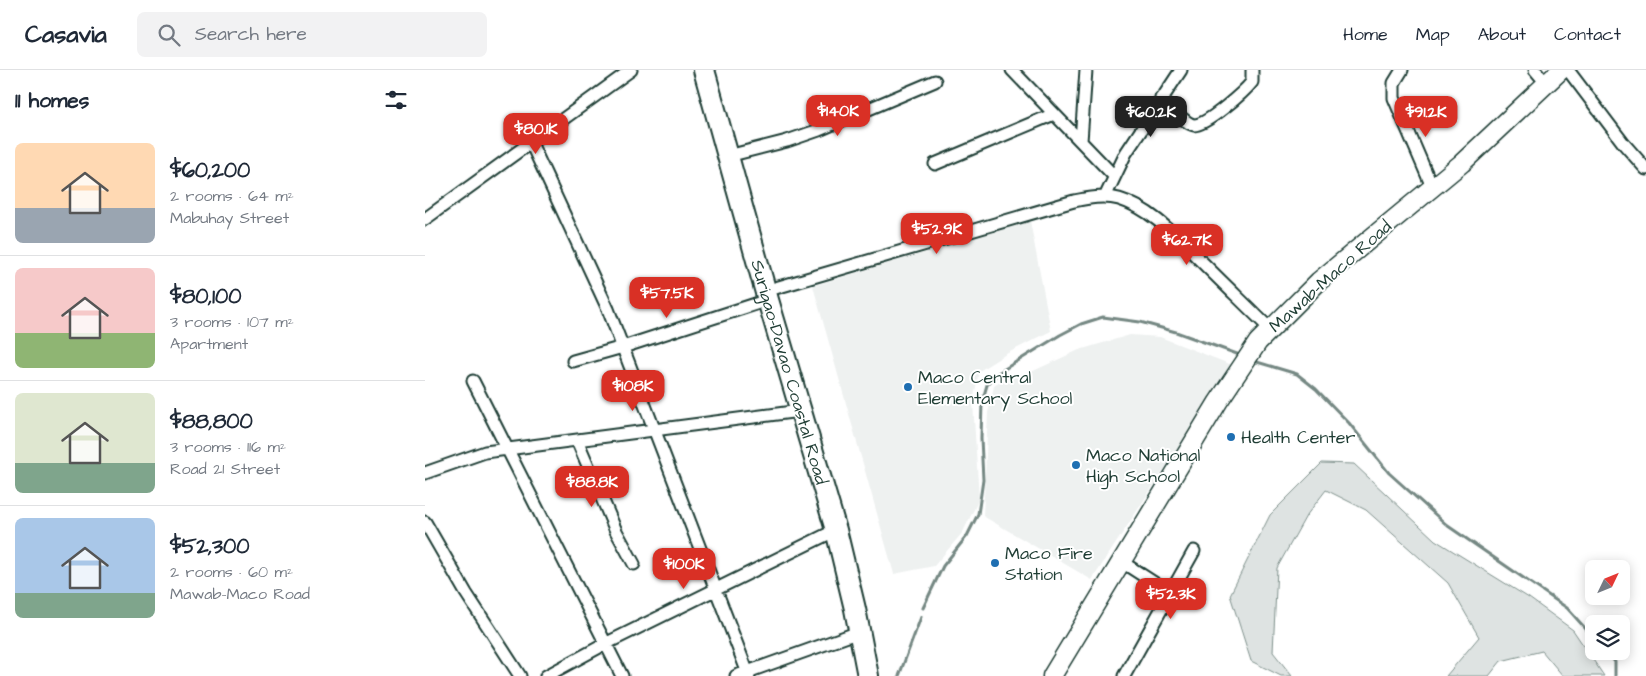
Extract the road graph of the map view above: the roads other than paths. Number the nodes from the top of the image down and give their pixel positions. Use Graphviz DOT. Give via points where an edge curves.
graph roads {
  1 [pos="631,70"];
  2 [pos="703,70"];
  3 [pos="1012,70"];
  4 [pos="1086,70"];
  5 [pos="1181,70"];
  6 [pos="1252,70"];
  7 [pos="1402,70"];
  8 [pos="1561,70"];
  9 [pos="1568,70"];
  10 [pos="1541,76"];
  11 [pos="935,81"];
  12 [pos="1161,98"];
  13 [pos="1054,114"];
  14 [pos="1081,141"];
  15 [pos="531,143"];
  16 [pos="728,156"];
  17 [pos="935,164"];
  18 [pos="1646,169"];
  19 [pos="1114,176"];
  20 [pos="1433,189"];
  21 [pos="1105,197"];
  22 [pos="425,219"];
  23 [pos="767,295"];
  24 [pos="1270,329"];
  25 [pos="623,347"];
  26 [pos="573,361"];
  27 [pos="473,381"];
  28 [pos="800,411"];
  29 [pos="654,431"];
  30 [pos="577,440"];
  31 [pos="507,448"];
  32 [pos="425,473"];
  33 [pos="425,522"];
  34 [pos="836,530"];
  35 [pos="1194,551"];
  36 [pos="1122,562"];
  37 [pos="634,564"];
  38 [pos="715,590"];
  39 [pos="1171,593"];
  40 [pos="859,632"];
  41 [pos="607,643"];
  42 [pos="744,675"];
  43 [pos="520,676"];
  44 [pos="546,676"];
  45 [pos="623,676"];
  46 [pos="868,676"];
  47 [pos="1052,676"];
  48 [pos="1124,676"];
  1 -- 15 [label="street"];
  2 -- 16 [label="highway, Surigao-Davao Coastal Road"];
  3 -- 13 [label="street"];
  4 -- 14 [label="street"];
  5 -- 12 [label="street"];
  6 -- 12 [label="street" via="1253,82 1247,88 1209,119 1194,125 1187,123"];
  7 -- 20 [label="street" via="1394,83 1394,98"];
  8 -- 10 [label="main road, Mawab-Maco Road"];
  9 -- 18 [label="street"];
  10 -- 20 [label="main road, Mawab-Maco Road" via="1488,139"];
  11 -- 16 [label="street" via="819,130"];
  12 -- 19 [label="street"];
  13 -- 14 [label="street"];
  13 -- 17 [label="street"];
  14 -- 19 [label="street"];
  15 -- 22 [label="street"];
  15 -- 25 [label="street"];
  16 -- 23 [label="highway, Surigao-Davao Coastal Road"];
  19 -- 21 [label="street"];
  20 -- 24 [label="main road, Mawab-Maco Road" via="1339,263"];
  21 -- 23 [label="street" via="1074,202"];
  21 -- 24 [label="street" via="1137,206 1151,216"];
  23 -- 25 [label="street"];
  23 -- 28 [label="highway, Surigao-Davao Coastal Road"];
  24 -- 36 [label="main road, Mawab-Maco Road" via="1237,372"];
  25 -- 26 [label="street"];
  25 -- 29 [label="street"];
  27 -- 31 [label="street"];
  28 -- 29 [label="street"];
  28 -- 34 [label="highway, Surigao-Davao Coastal Road"];
  29 -- 30 [label="street"];
  29 -- 38 [label="street"];
  30 -- 31 [label="street"];
  30 -- 37 [label="street"];
  31 -- 32 [label="street" via="485,452"];
  31 -- 41 [label="street"];
  33 -- 43 [label="street"];
  34 -- 38 [label="street"];
  34 -- 40 [label="highway, Surigao-Davao Coastal Road"];
  35 -- 39 [label="street"];
  36 -- 39 [label="street"];
  36 -- 47 [label="main road, Mawab-Maco Road"];
  38 -- 41 [label="street"];
  38 -- 42 [label="street"];
  39 -- 48 [label="street"];
  40 -- 42 [label="street"];
  40 -- 46 [label="highway, Surigao-Davao Coastal Road"];
  41 -- 44 [label="street"];
  41 -- 45 [label="street"];
}
